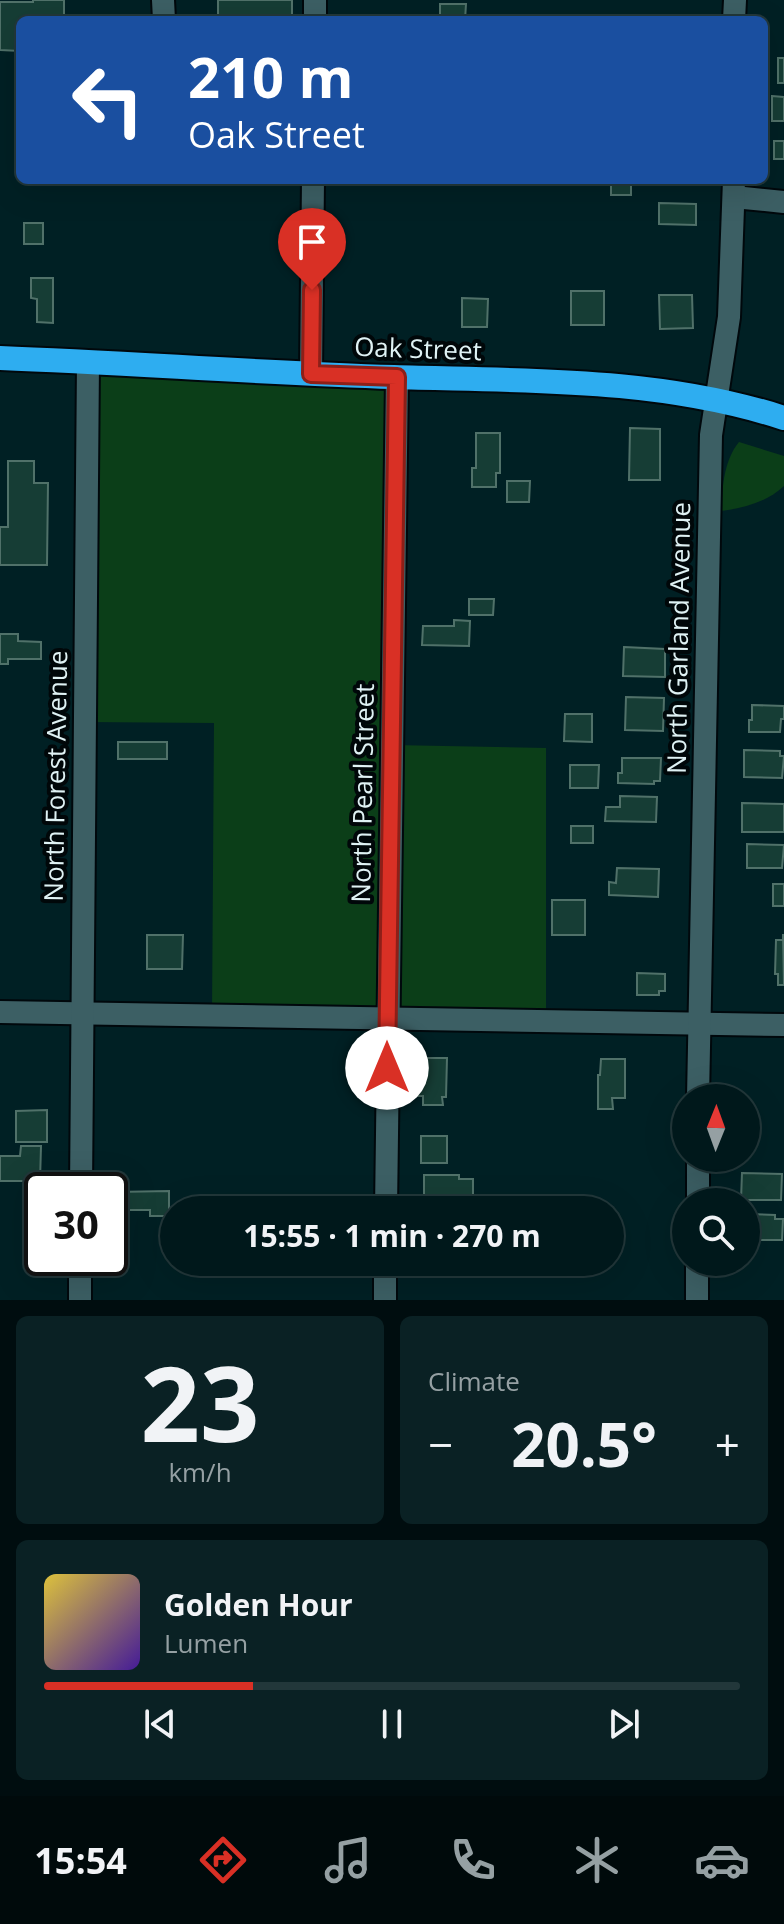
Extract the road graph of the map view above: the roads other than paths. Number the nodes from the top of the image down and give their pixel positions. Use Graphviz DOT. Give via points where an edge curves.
graph roads {
  1 [pos="313,184"];
  2 [pos="734,188"];
  3 [pos="784,202"];
  4 [pos="0,358"];
  5 [pos="88,362"];
  6 [pos="311,374"];
  7 [pos="397,377"];
  8 [pos="716,400"];
  9 [pos="784,418"];
  10 [pos="0,1012"];
  11 [pos="82,1014"];
  12 [pos="387,1019"];
  13 [pos="699,1023"];
  14 [pos="784,1025"];
  15 [pos="698,1084"];
  16 [pos="81,1172"];
  17 [pos="386,1196"];
  18 [pos="80,1276"];
  19 [pos="385,1276"];
  20 [pos="697,1276"];
  21 [pos="80,1300"];
  22 [pos="385,1300"];
  23 [pos="697,1300"];
  1 -- 6 [label="street"];
  2 -- 3 [label="street"];
  2 -- 8 [label="street, North Garland Avenue" via="729,317"];
  4 -- 5 [label="highway, Oak Street"];
  5 -- 6 [label="highway, Oak Street"];
  5 -- 11 [label="street, North Forest Avenue"];
  6 -- 7 [label="highway, Oak Street"];
  7 -- 8 [label="highway, Oak Street" via="635,387"];
  7 -- 12 [label="street, North Pearl Street"];
  8 -- 9 [label="highway, Oak Street"];
  8 -- 13 [label="street, North Garland Avenue" via="710,449"];
  10 -- 11 [label="street"];
  11 -- 12 [label="street"];
  11 -- 16 [label="street, North Forest Avenue"];
  12 -- 13 [label="street"];
  12 -- 17 [label="street, North Pearl Street"];
  13 -- 14 [label="street"];
  13 -- 15 [label="street, North Garland Avenue"];
  18 -- 21 [label="street"];
  19 -- 22 [label="street"];
  20 -- 23 [label="street"];
}
